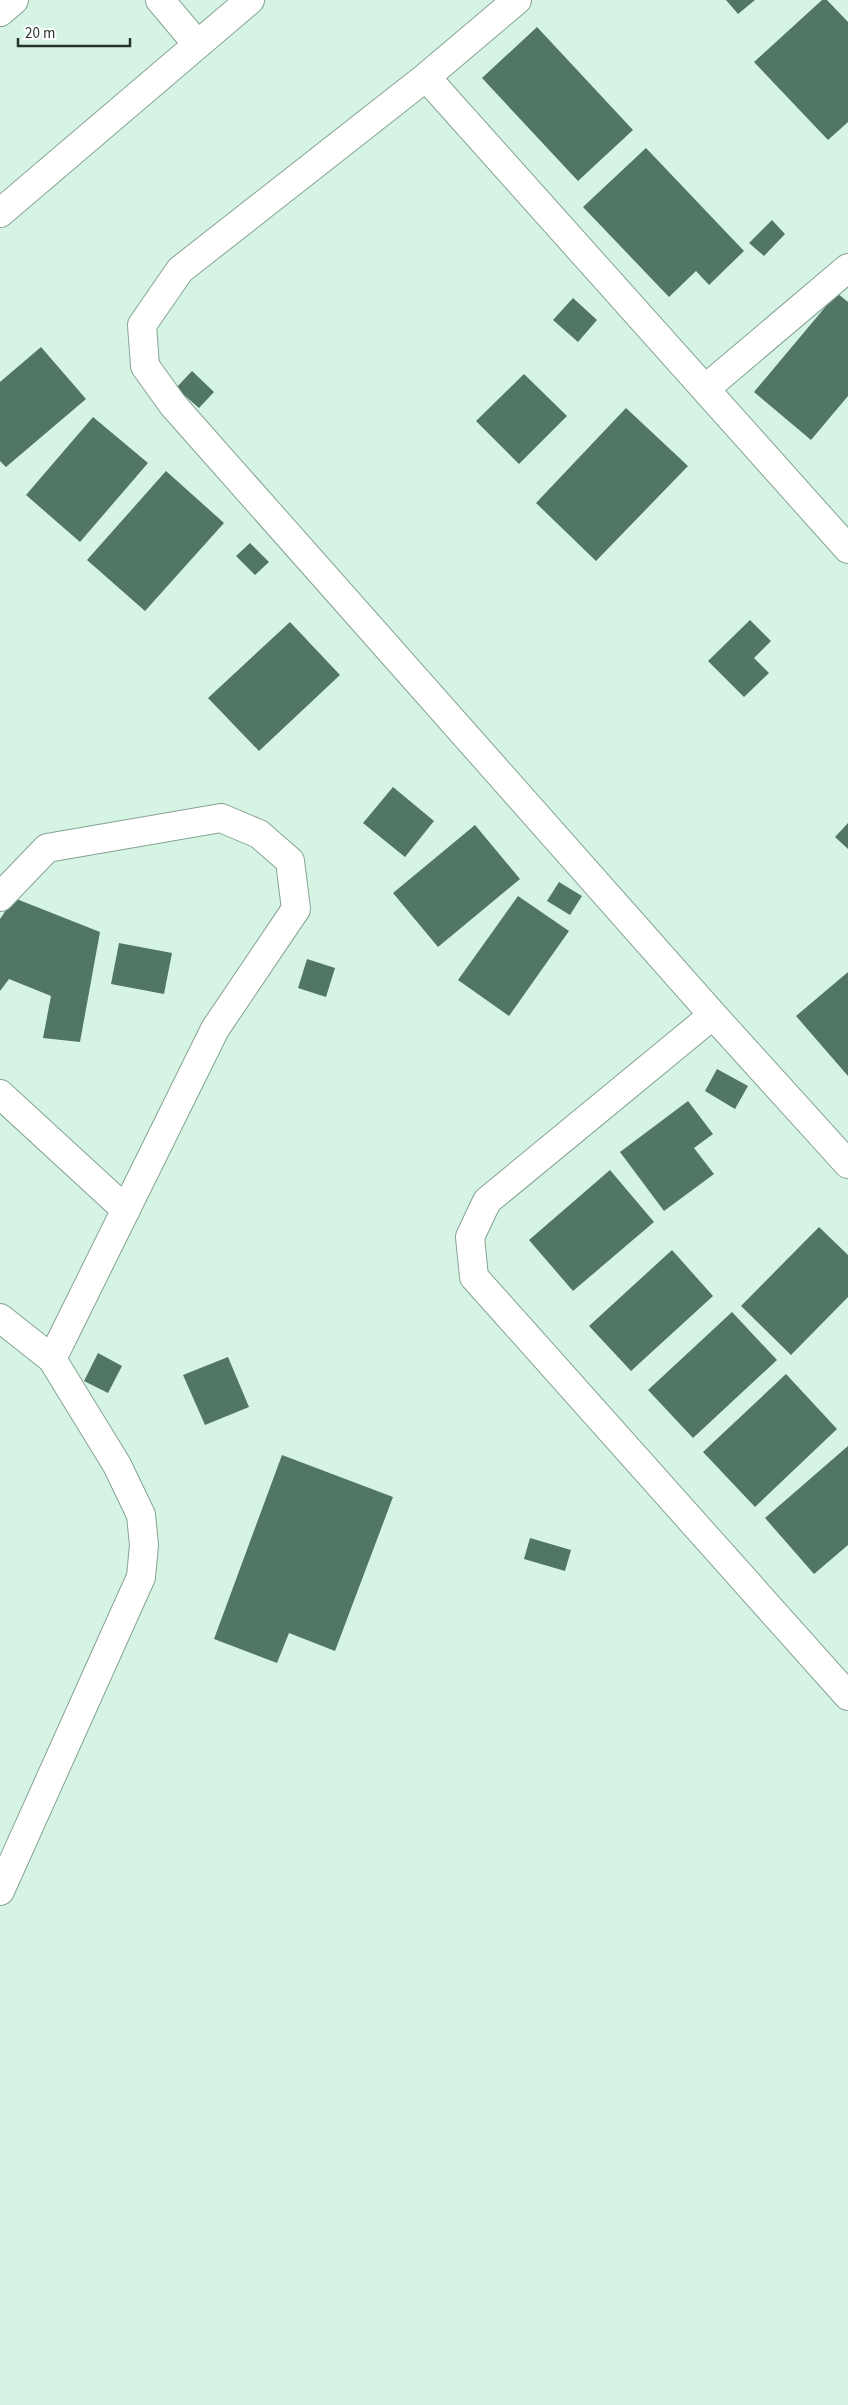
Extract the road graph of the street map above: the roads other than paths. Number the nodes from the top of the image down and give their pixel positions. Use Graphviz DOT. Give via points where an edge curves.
graph roads {
  1 [pos="14,0"];
  2 [pos="160,0"];
  3 [pos="250,0"];
  4 [pos="517,0"];
  5 [pos="0,12"];
  6 [pos="197,44"];
  7 [pos="426,77"];
  8 [pos="0,213"];
  9 [pos="848,268"];
  10 [pos="705,389"];
  11 [pos="848,549"];
  12 [pos="0,898"];
  13 [pos="713,1015"];
  14 [pos="0,1094"];
  15 [pos="848,1164"];
  16 [pos="126,1210"];
  17 [pos="0,1318"];
  18 [pos="52,1359"];
  19 [pos="848,1696"];
  20 [pos="0,1891"];
  1 -- 5 [label="street"];
  2 -- 6 [label="street"];
  3 -- 6 [label="street"];
  4 -- 7 [label="street"];
  6 -- 8 [label="street"];
  7 -- 10 [label="street"];
  7 -- 13 [label="street" via="180,270 142,325 145,366 173,406"];
  9 -- 10 [label="street"];
  10 -- 11 [label="street"];
  12 -- 16 [label="street" via="47,848 221,818 259,834 290,861 296,908 215,1029"];
  13 -- 15 [label="street"];
  13 -- 19 [label="street" via="487,1201 470,1237 474,1277"];
  14 -- 16 [label="street"];
  16 -- 18 [label="street"];
  17 -- 18 [label="street"];
  18 -- 20 [label="street" via="117,1465 141,1515 144,1545 141,1576"];
}
